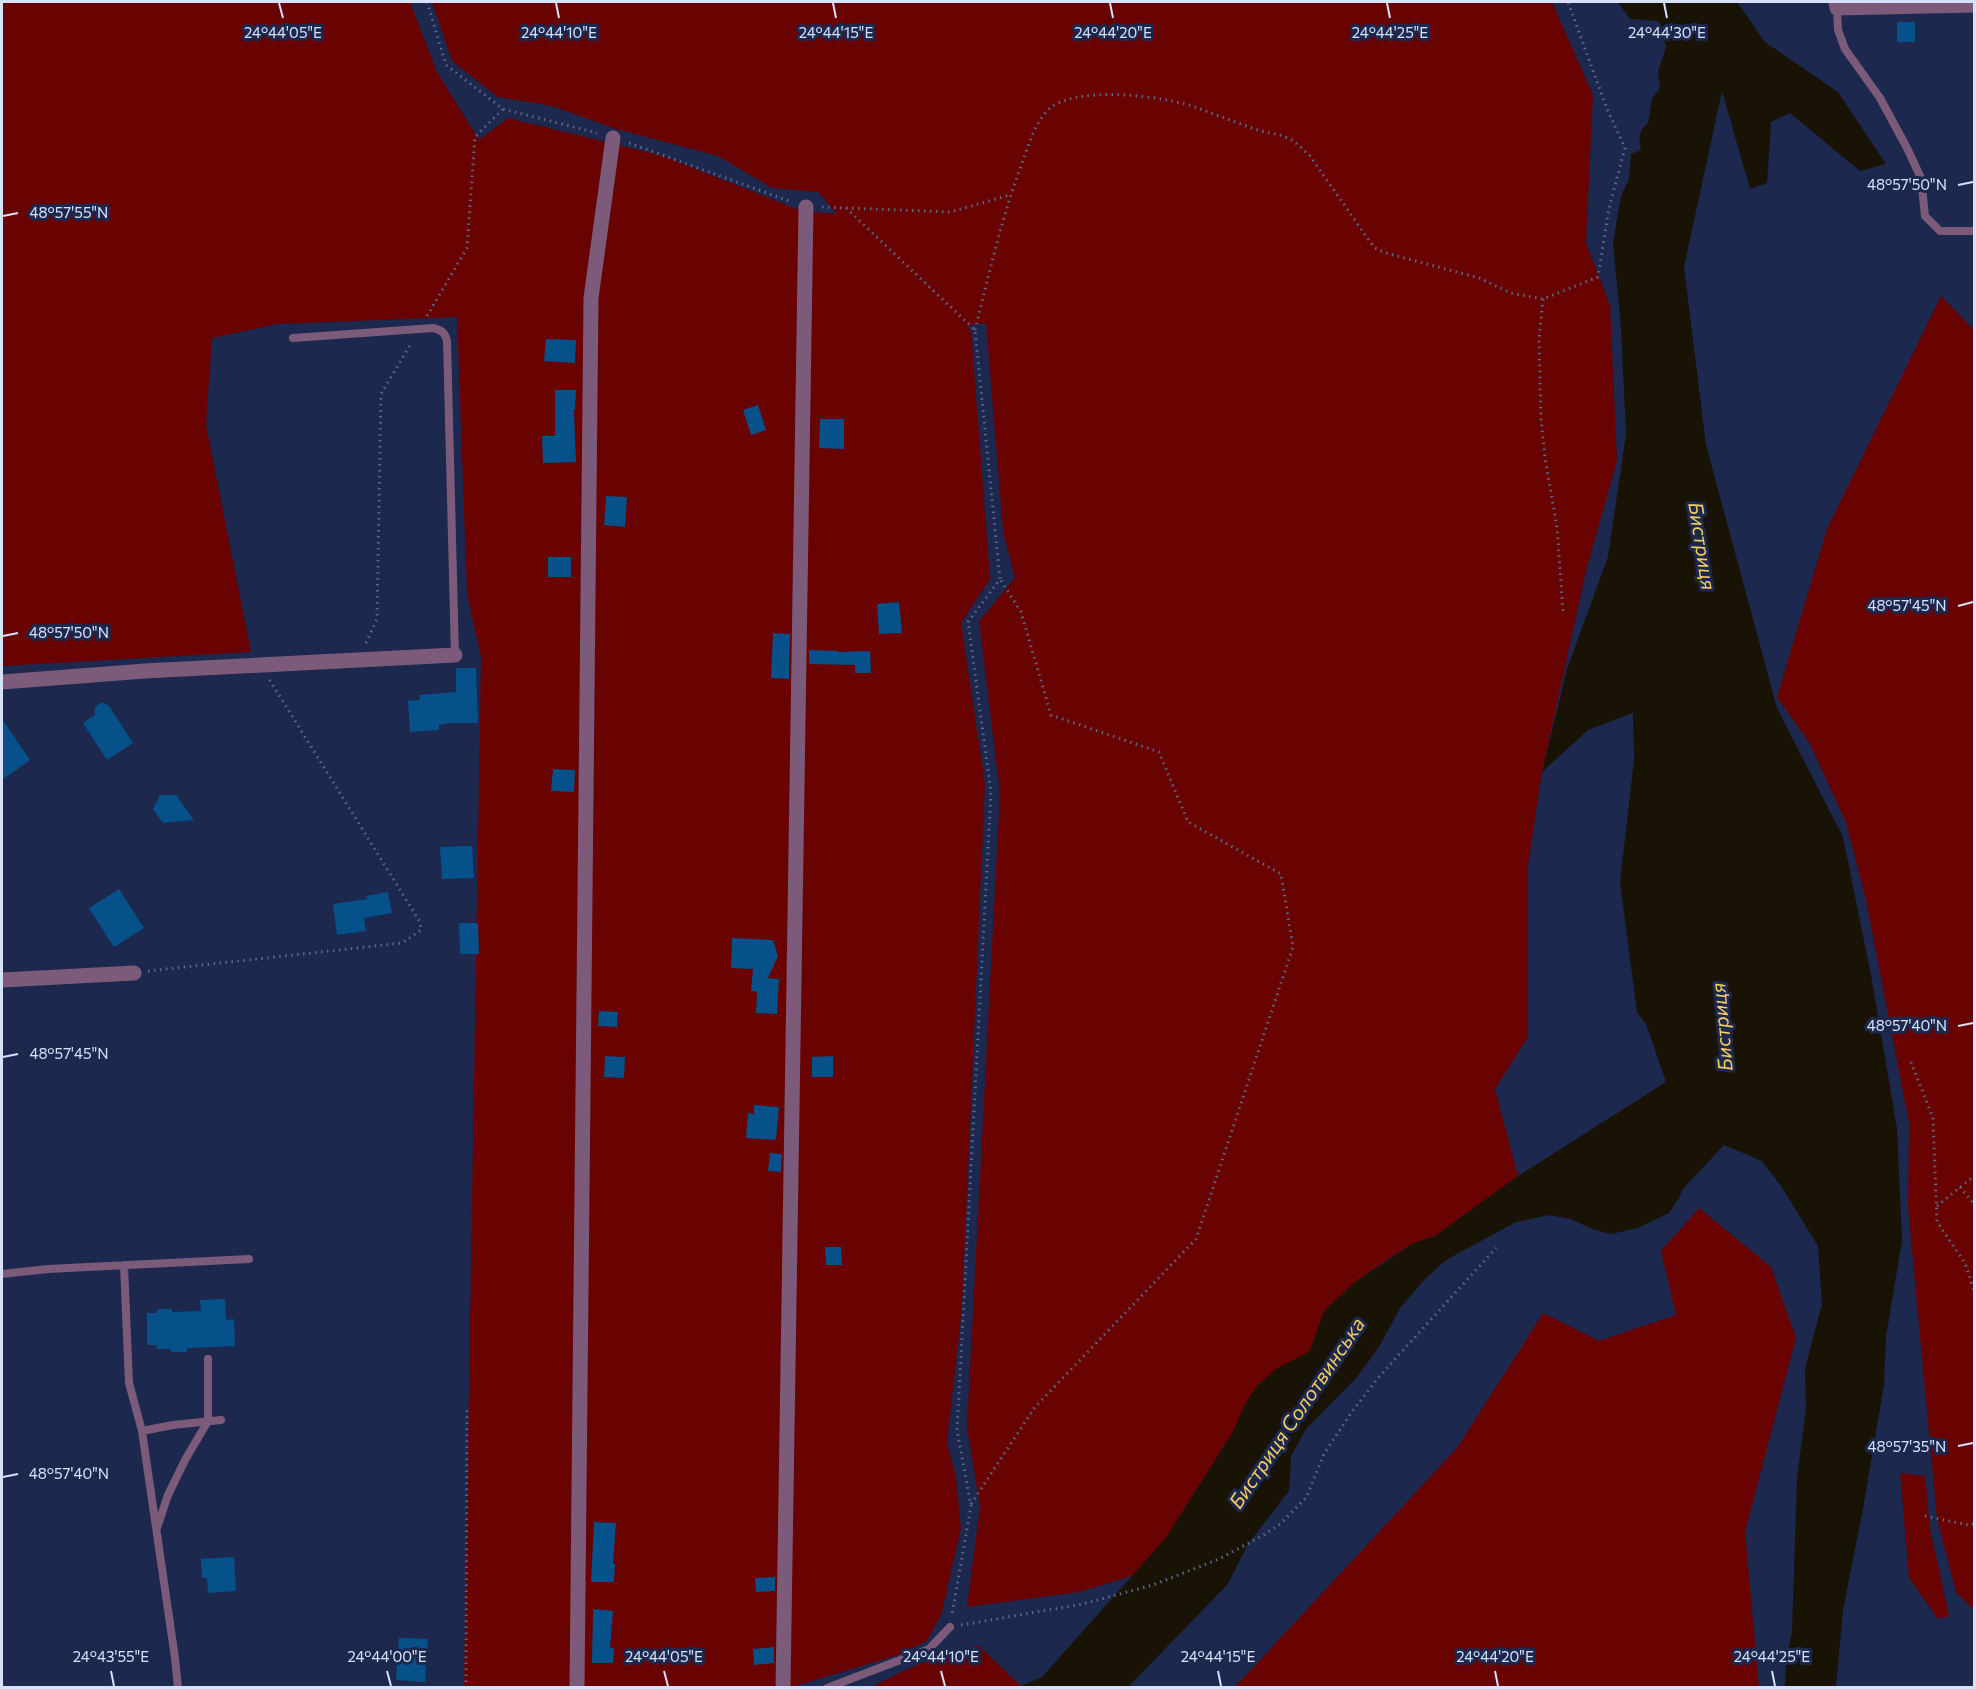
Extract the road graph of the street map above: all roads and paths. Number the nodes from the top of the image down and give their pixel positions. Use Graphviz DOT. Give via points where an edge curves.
graph roads {
  1 [pos="427,2"];
  2 [pos="1568,2"];
  3 [pos="1837,5"];
  4 [pos="1974,5"];
  5 [pos="502,109"];
  6 [pos="613,138"];
  7 [pos="1010,195"];
  8 [pos="806,207"];
  9 [pos="846,208"];
  10 [pos="1974,231"];
  11 [pos="1543,298"];
  12 [pos="419,329"];
  13 [pos="975,330"];
  14 [pos="293,338"];
  15 [pos="1000,579"];
  16 [pos="1563,611"];
  17 [pos="455,655"];
  18 [pos="357,660"];
  19 [pos="260,665"];
  20 [pos="2,682"];
  21 [pos="134,973"];
  22 [pos="2,980"];
  23 [pos="1911,1062"];
  24 [pos="1974,1176"];
  25 [pos="1960,1187"];
  26 [pos="1974,1204"];
  27 [pos="1936,1206"];
  28 [pos="1496,1248"];
  29 [pos="249,1259"];
  30 [pos="124,1265"];
  31 [pos="2,1274"];
  32 [pos="1974,1290"];
  33 [pos="208,1359"];
  34 [pos="466,1410"];
  35 [pos="221,1420"];
  36 [pos="208,1421"];
  37 [pos="142,1431"];
  38 [pos="970,1506"];
  39 [pos="1924,1516"];
  40 [pos="1974,1524"];
  41 [pos="157,1529"];
  42 [pos="950,1627"];
  43 [pos="178,1688"];
  44 [pos="466,1688"];
  45 [pos="577,1688"];
  46 [pos="783,1688"];
  47 [pos="827,1688"];
  1 -- 5 [label="path" via="446,64"];
  2 -- 11 [label="path" via="1625,148 1609,208 1598,277"];
  3 -- 4 [label="street"];
  3 -- 10 [label="lane" via="1838,30 1845,49 1880,98 1921,178 1925,216 1940,231"];
  5 -- 6 [label="path"];
  5 -- 12 [label="path" via="475,137 467,248"];
  6 -- 8 [label="path"];
  6 -- 45 [label="street" via="591,298"];
  7 -- 9 [label="path" via="950,213"];
  7 -- 11 [label="path" via="1033,133 1049,109 1059,102 1110,94 1180,101 1286,137 1298,145 1376,248 1479,278 1511,293"];
  7 -- 13 [label="path"];
  8 -- 9 [label="path"];
  8 -- 46 [label="street"];
  9 -- 13 [label="path"];
  11 -- 16 [label="path" via="1539,340 1541,419 1557,527"];
  12 -- 14 [label="lane"];
  12 -- 17 [label="lane" via="440,330 447,341"];
  12 -- 18 [label="path" via="381,394 377,619"];
  13 -- 15 [label="path"];
  15 -- 38 [label="path" via="968,622 991,792 957,1430"];
  15 -- 38 [label="path" via="1021,612 1051,715 1159,752 1188,822 1281,874 1293,947 1196,1239 1035,1407"];
  17 -- 18 [label="street"];
  18 -- 19 [label="street"];
  19 -- 20 [label="street"];
  19 -- 21 [label="path" via="420,922 421,930 402,943"];
  21 -- 22 [label="street"];
  23 -- 27 [label="path" via="1933,1118"];
  24 -- 25 [label="path"];
  25 -- 26 [label="path"];
  25 -- 27 [label="path"];
  27 -- 32 [label="path" via="1937,1222 1965,1263"];
  28 -- 42 [label="path" via="1378,1378 1324,1454 1306,1498 1271,1530 1219,1559 1153,1585 1083,1604"];
  29 -- 30 [label="lane"];
  30 -- 31 [label="lane"];
  30 -- 37 [label="lane" via="129,1383"];
  33 -- 36 [label="lane"];
  34 -- 44 [label="path"];
  35 -- 36 [label="lane"];
  36 -- 37 [label="lane"];
  36 -- 41 [label="lane" via="168,1495"];
  37 -- 41 [label="lane"];
  38 -- 42 [label="path"];
  39 -- 40 [label="path"];
  41 -- 43 [label="lane"];
  42 -- 47 [label="lane" via="929,1649"];
}
